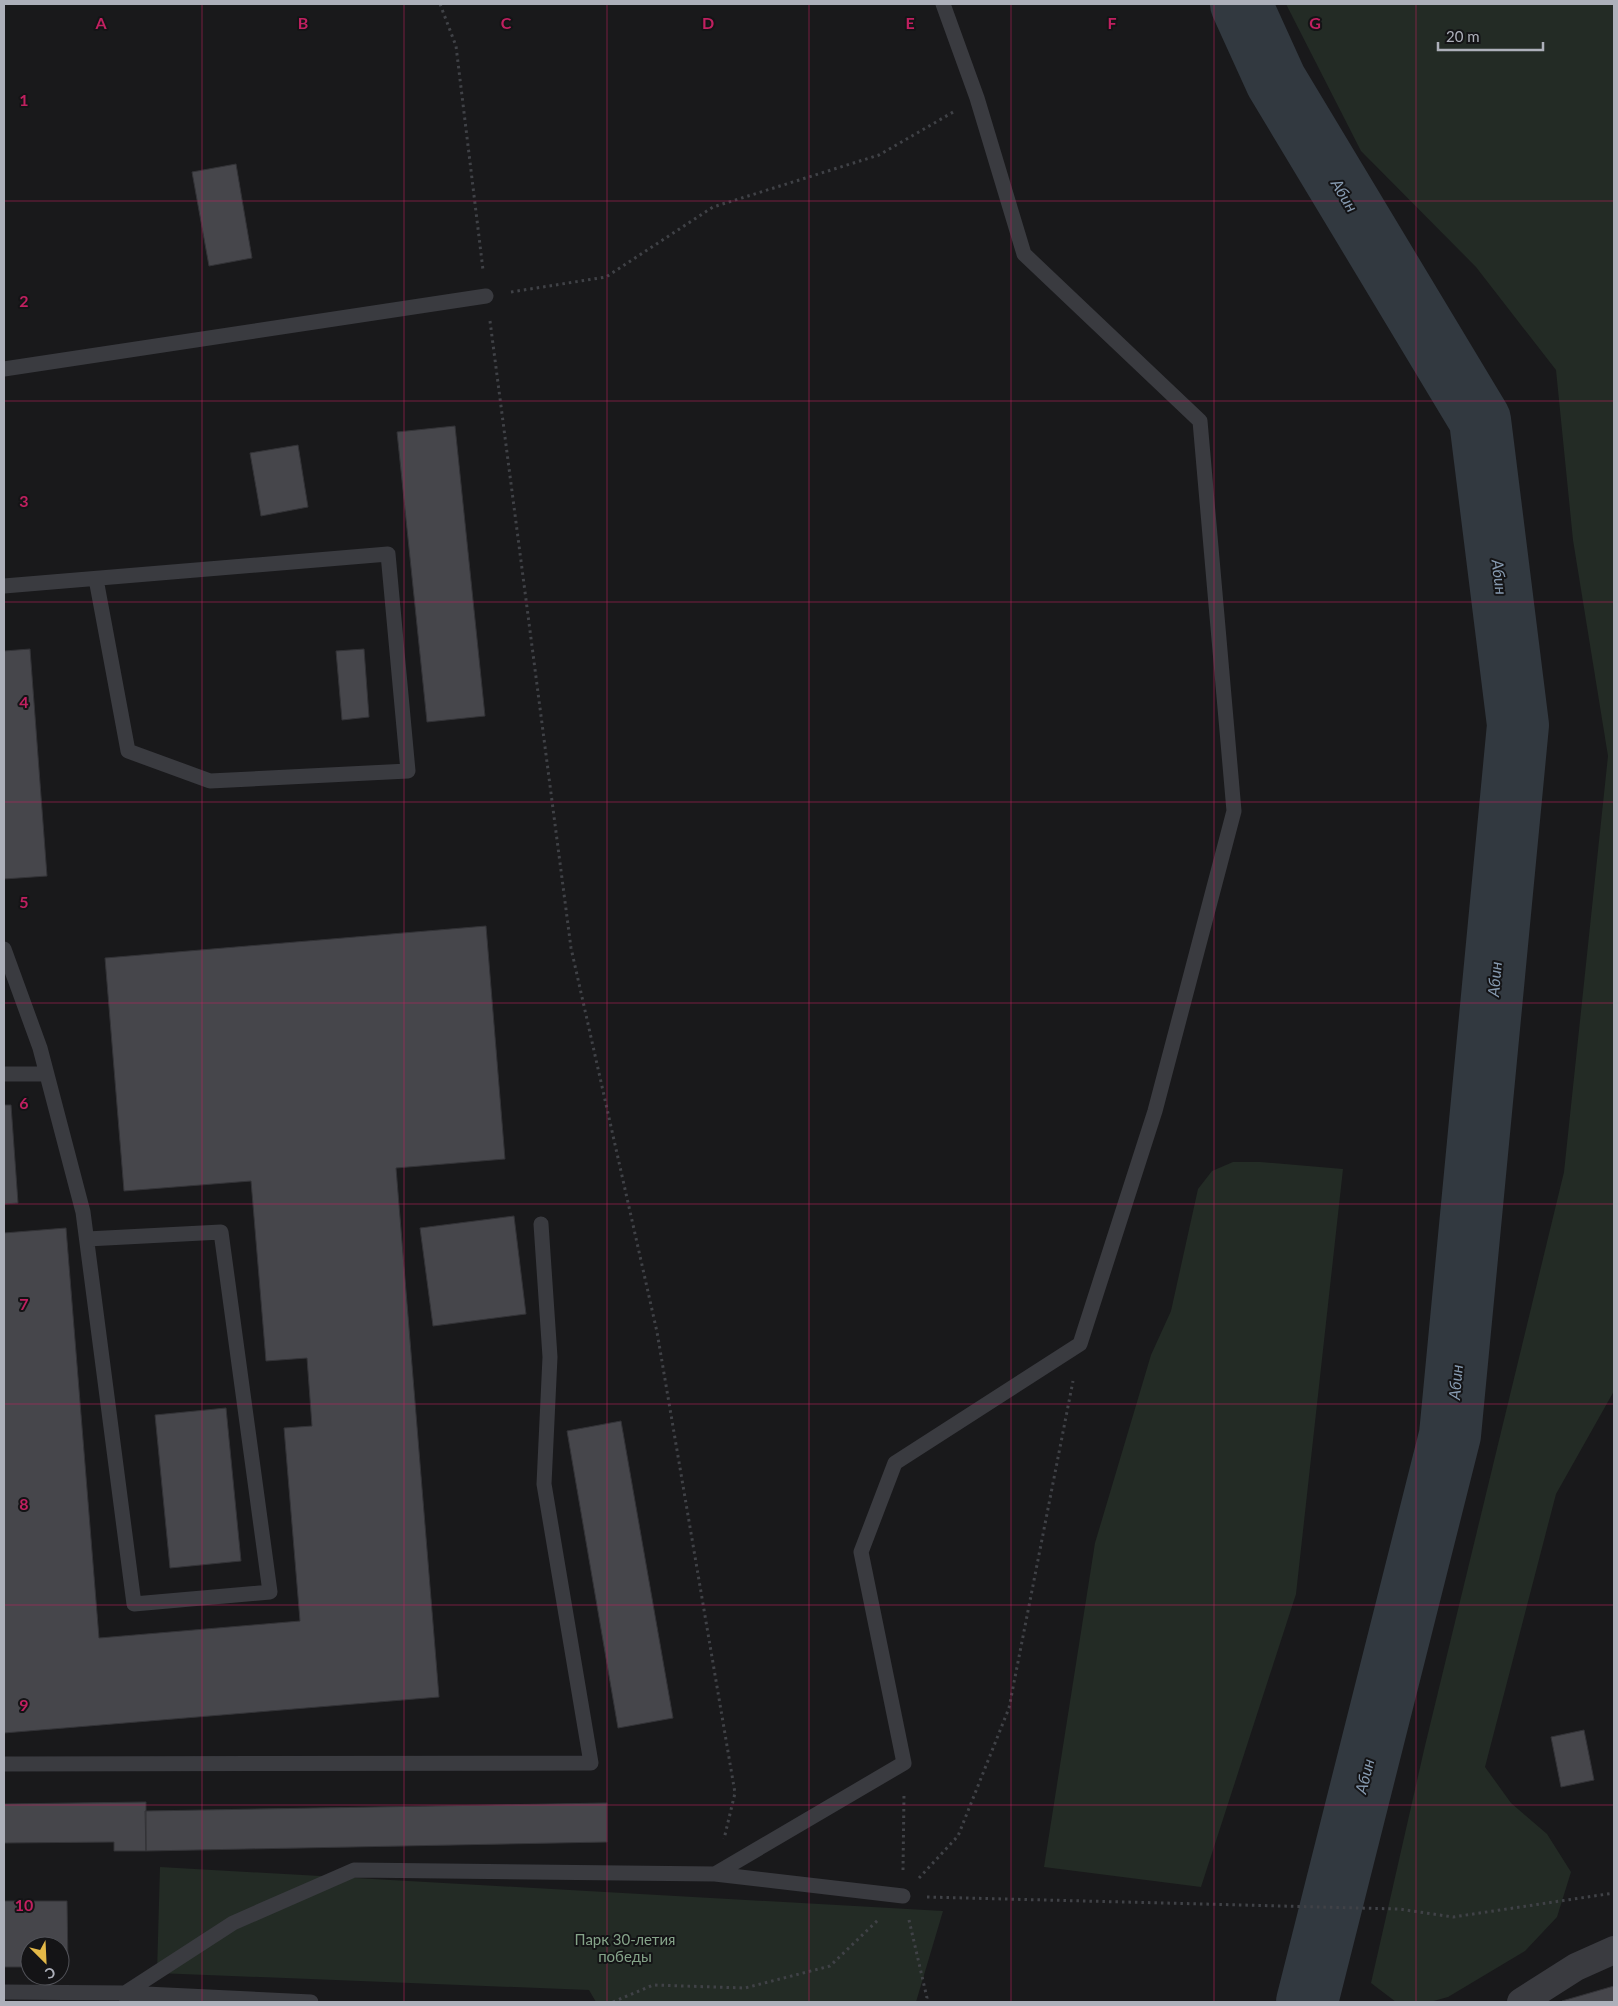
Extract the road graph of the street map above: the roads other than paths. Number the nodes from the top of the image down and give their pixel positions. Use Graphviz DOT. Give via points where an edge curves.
graph roads {
  1 [pos="943,4"];
  2 [pos="486,296"];
  3 [pos="4,369"];
  4 [pos="96,579"];
  5 [pos="4,586"];
  6 [pos="4,949"];
  7 [pos="4,1074"];
  8 [pos="47,1074"];
  9 [pos="541,1224"];
  10 [pos="87,1239"];
  11 [pos="4,1764"];
  12 [pos="715,1874"];
  13 [pos="903,1896"];
  14 [pos="1614,1950"];
  15 [pos="4,1992"];
  16 [pos="125,1998"];
  17 [pos="312,2002"];
  18 [pos="1521,2002"];
  1 -- 12 [label="lane" via="978,98 1024,254 1200,421 1234,810 1155,1111 1080,1344 895,1463 861,1552 904,1764"];
  2 -- 3 [label="lane"];
  4 -- 4 [label="lane" via="128,751 210,781 408,771 388,554"];
  4 -- 5 [label="lane"];
  6 -- 8 [label="lane"];
  7 -- 8 [label="lane"];
  8 -- 10 [label="lane"];
  9 -- 11 [label="lane" via="550,1357 544,1484 591,1763"];
  10 -- 10 [label="lane" via="220,1232 270,1592 134,1604"];
  12 -- 13 [label="lane"];
  12 -- 16 [label="lane" via="354,1870 233,1923"];
  14 -- 18 [label="street" via="1576,1967"];
  15 -- 16 [label="lane"];
  16 -- 17 [label="lane"];
}
